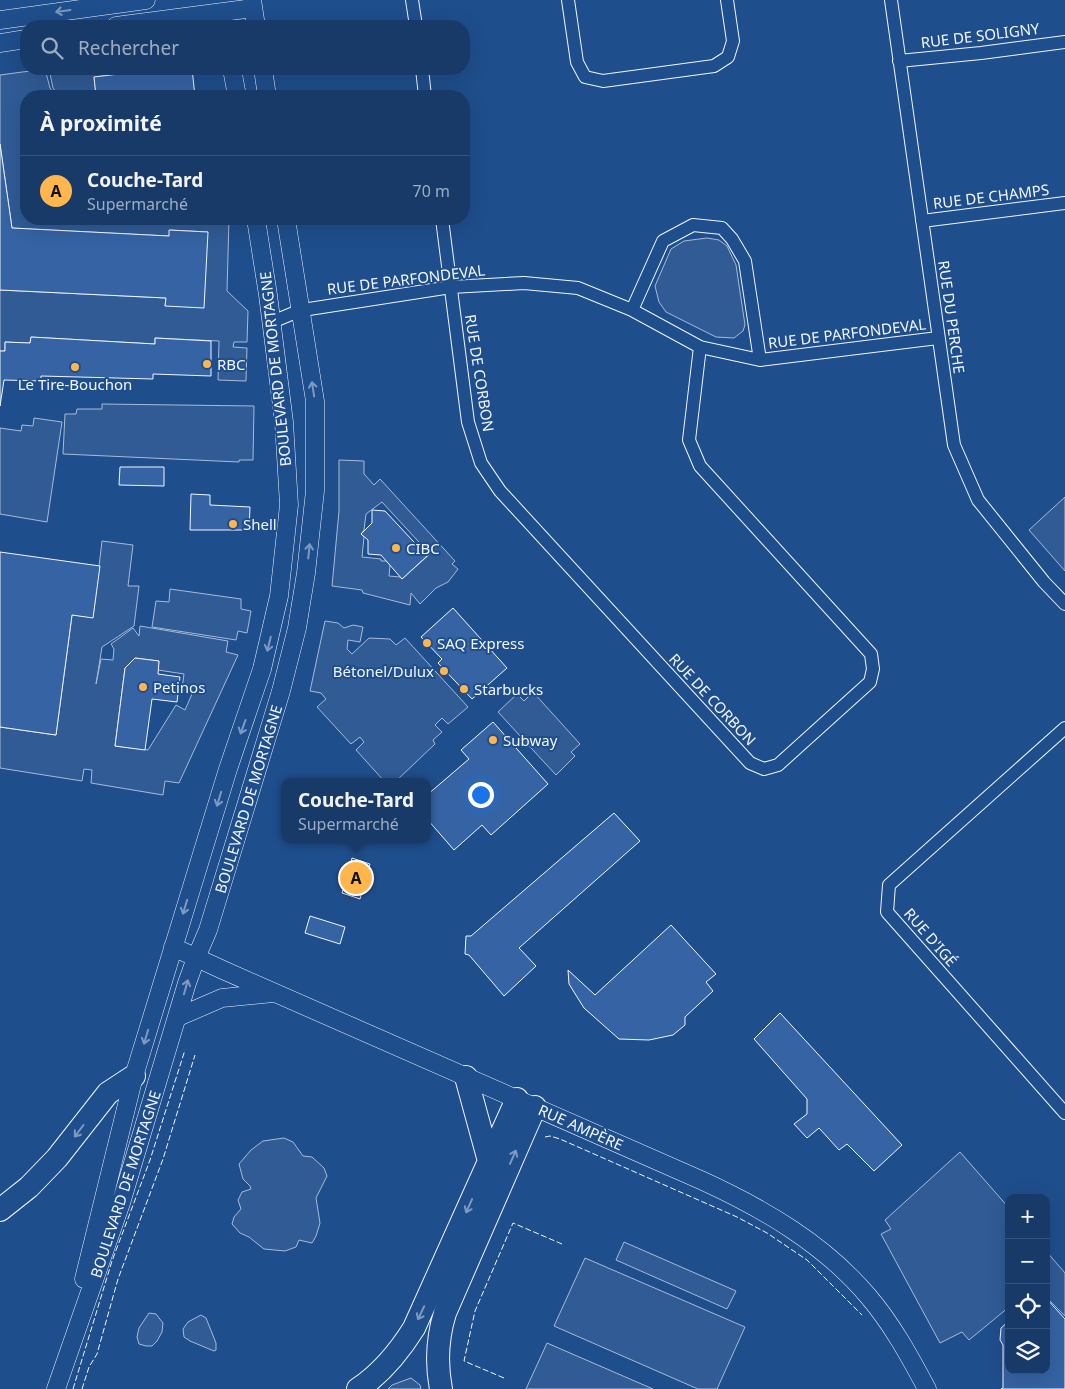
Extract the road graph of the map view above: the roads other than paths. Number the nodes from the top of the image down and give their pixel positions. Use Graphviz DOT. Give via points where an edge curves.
graph roads {
  1 [pos="412,0"];
  2 [pos="568,0"];
  3 [pos="727,0"];
  4 [pos="891,0"];
  5 [pos="141,1"];
  6 [pos="253,4"];
  7 [pos="224,13"];
  8 [pos="177,17"];
  9 [pos="0,20"];
  10 [pos="140,20"];
  11 [pos="158,20"];
  12 [pos="184,20"];
  13 [pos="255,20"];
  14 [pos="415,20"];
  15 [pos="20,40"];
  16 [pos="1065,42"];
  17 [pos="0,43"];
  18 [pos="899,61"];
  19 [pos="233,75"];
  20 [pos="264,75"];
  21 [pos="423,75"];
  22 [pos="236,90"];
  23 [pos="266,90"];
  24 [pos="424,90"];
  25 [pos="1065,203"];
  26 [pos="922,221"];
  27 [pos="257,225"];
  28 [pos="287,225"];
  29 [pos="443,225"];
  30 [pos="451,287"];
  31 [pos="301,310"];
  32 [pos="632,310"];
  33 [pos="272,322"];
  34 [pos="938,338"];
  35 [pos="700,347"];
  36 [pos="760,360"];
  37 [pos="1065,604"];
  38 [pos="1065,728"];
  39 [pos="173,946"];
  40 [pos="196,958"];
  41 [pos="275,993"];
  42 [pos="178,1018"];
  43 [pos="134,1076"];
  44 [pos="466,1077"];
  45 [pos="526,1103"];
  46 [pos="1065,1113"];
  47 [pos="488,1161"];
  48 [pos="0,1210"];
  49 [pos="65,1360"];
  50 [pos="56,1389"];
  51 [pos="358,1389"];
  52 [pos="441,1389"];
  53 [pos="927,1389"];
  1 -- 14 [label="street"];
  2 -- 3 [label="street" via="576,62 586,77 603,81 714,66 728,57 733,41"];
  4 -- 18 [label="street, RUE DU PERCHE"];
  5 -- 9 [label="main road, one-way"];
  5 -- 10 [label="main road"];
  6 -- 7 [label="main road"];
  6 -- 13 [label="main road"];
  7 -- 8 [label="main road"];
  8 -- 11 [label="main road"];
  8 -- 12 [label="main road"];
  15 -- 17 [label="main road"];
  16 -- 18 [label="street, RUE DE SOLIGNY"];
  18 -- 26 [label="street, RUE DU PERCHE"];
  19 -- 22 [label="main road"];
  20 -- 23 [label="main road"];
  21 -- 24 [label="street"];
  25 -- 26 [label="street, RUE DE CHAMPS"];
  26 -- 34 [label="street, RUE DU PERCHE"];
  27 -- 33 [label="main road, BOULEVARD DE MORTAGNE"];
  28 -- 31 [label="main road, BOULEVARD DE MORTAGNE"];
  29 -- 30 [label="street, RUE DE CORBON"];
  30 -- 31 [label="street, RUE DE PARFONDEVAL"];
  30 -- 32 [label="street, RUE DE PARFONDEVAL" via="524,282 578,288"];
  30 -- 35 [label="street, RUE DE CORBON" via="468,422 481,463 500,491 750,763 764,769 778,766 870,682 871,654 700,466 690,440"];
  31 -- 33 [label="street, RUE DE PARFONDEVAL"];
  40 -- 31 [label="main road, BOULEVARD DE MORTAGNE, one-way" via="208,930 280,697 302,605 315,491 316,441 315,402"];
  32 -- 35 [label="street, RUE DE PARFONDEVAL"];
  32 -- 36 [label="street, RUE DE PARFONDEVAL" via="663,241 693,225 722,228 745,261"];
  33 -- 39 [label="main road, BOULEVARD DE MORTAGNE, one-way" via="284,422 288,506 279,596 262,669"];
  34 -- 36 [label="street, RUE DE PARFONDEVAL"];
  34 -- 37 [label="street, RUE DU PERCHE" via="954,445 978,500"];
  35 -- 36 [label="street, RUE DE PARFONDEVAL"];
  38 -- 46 [label="street, RUE D'IGÉ" via="889,885 887,912"];
  39 -- 40 [label="main road, RUE AMPÈRE"];
  39 -- 43 [label="main road, BOULEVARD DE MORTAGNE, one-way"];
  40 -- 41 [label="main road, RUE AMPÈRE"];
  42 -- 40 [label="main road, BOULEVARD DE MORTAGNE, one-way"];
  41 -- 42 [label="main road" via="222,998"];
  41 -- 44 [label="main road, RUE AMPÈRE"];
  42 -- 49 [label="main road, BOULEVARD DE MORTAGNE" via="121,1203"];
  43 -- 48 [label="highway, one-way" via="108,1092 57,1158 25,1191"];
  43 -- 49 [label="main road, BOULEVARD DE MORTAGNE"];
  44 -- 45 [label="main road, RUE AMPÈRE"];
  44 -- 47 [label="highway"];
  45 -- 47 [label="highway"];
  52 -- 45 [label="highway, one-way" via="439,1335 445,1313"];
  45 -- 53 [label="main road, RUE AMPÈRE" via="724,1191 765,1212 805,1239 868,1296 901,1343"];
  47 -- 51 [label="highway, one-way" via="414,1328 388,1364"];
  49 -- 50 [label="main road, BOULEVARD DE MORTAGNE"];
}
